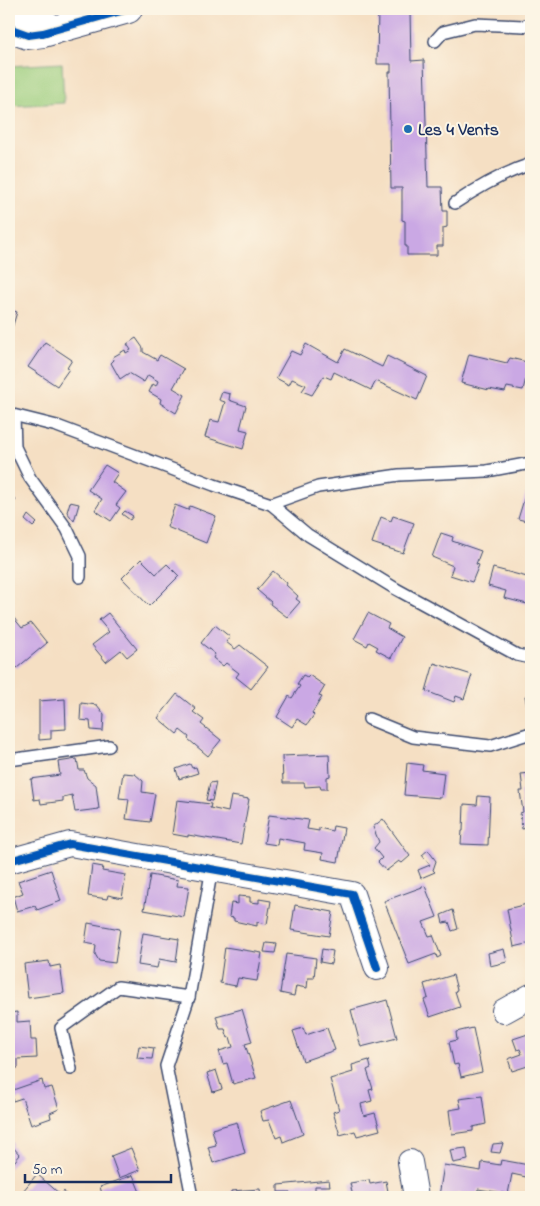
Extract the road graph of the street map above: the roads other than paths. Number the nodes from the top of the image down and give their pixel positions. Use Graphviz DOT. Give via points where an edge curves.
graph roads {
  1 [pos="24,9"];
  2 [pos="128,9"];
  3 [pos="531,23"];
  4 [pos="9,26"];
  5 [pos="54,30"];
  6 [pos="435,41"];
  7 [pos="531,164"];
  8 [pos="455,203"];
  9 [pos="11,415"];
  10 [pos="531,463"];
  11 [pos="271,504"];
  12 [pos="80,577"];
  13 [pos="531,658"];
  14 [pos="369,719"];
  15 [pos="531,733"];
  16 [pos="109,746"];
  17 [pos="9,760"];
  18 [pos="9,861"];
  19 [pos="212,868"];
  20 [pos="377,968"];
  21 [pos="531,996"];
  22 [pos="189,997"];
  23 [pos="504,1011"];
  24 [pos="71,1069"];
  25 [pos="410,1162"];
  26 [pos="192,1197"];
  27 [pos="416,1197"];
  1 -- 5 [label="street"];
  2 -- 5 [label="street"];
  3 -- 6 [label="lane" via="524,26 475,24 443,32"];
  4 -- 5 [label="street" via="28,35"];
  7 -- 8 [label="lane" via="484,184"];
  9 -- 11 [label="lane" via="57,426"];
  9 -- 12 [label="lane" via="15,447 30,478 67,529 80,556"];
  10 -- 11 [label="lane" via="487,471 399,475 318,487"];
  11 -- 13 [label="lane" via="308,535 396,589 517,655"];
  14 -- 15 [label="lane" via="413,737 490,746"];
  16 -- 17 [label="lane"];
  18 -- 19 [label="street" via="70,844"];
  19 -- 20 [label="street" via="352,894"];
  19 -- 22 [label="lane"];
  21 -- 23 [label="street"];
  22 -- 24 [label="lane" via="118,987 61,1028"];
  22 -- 26 [label="lane" via="166,1066"];
  25 -- 27 [label="street"];
}
